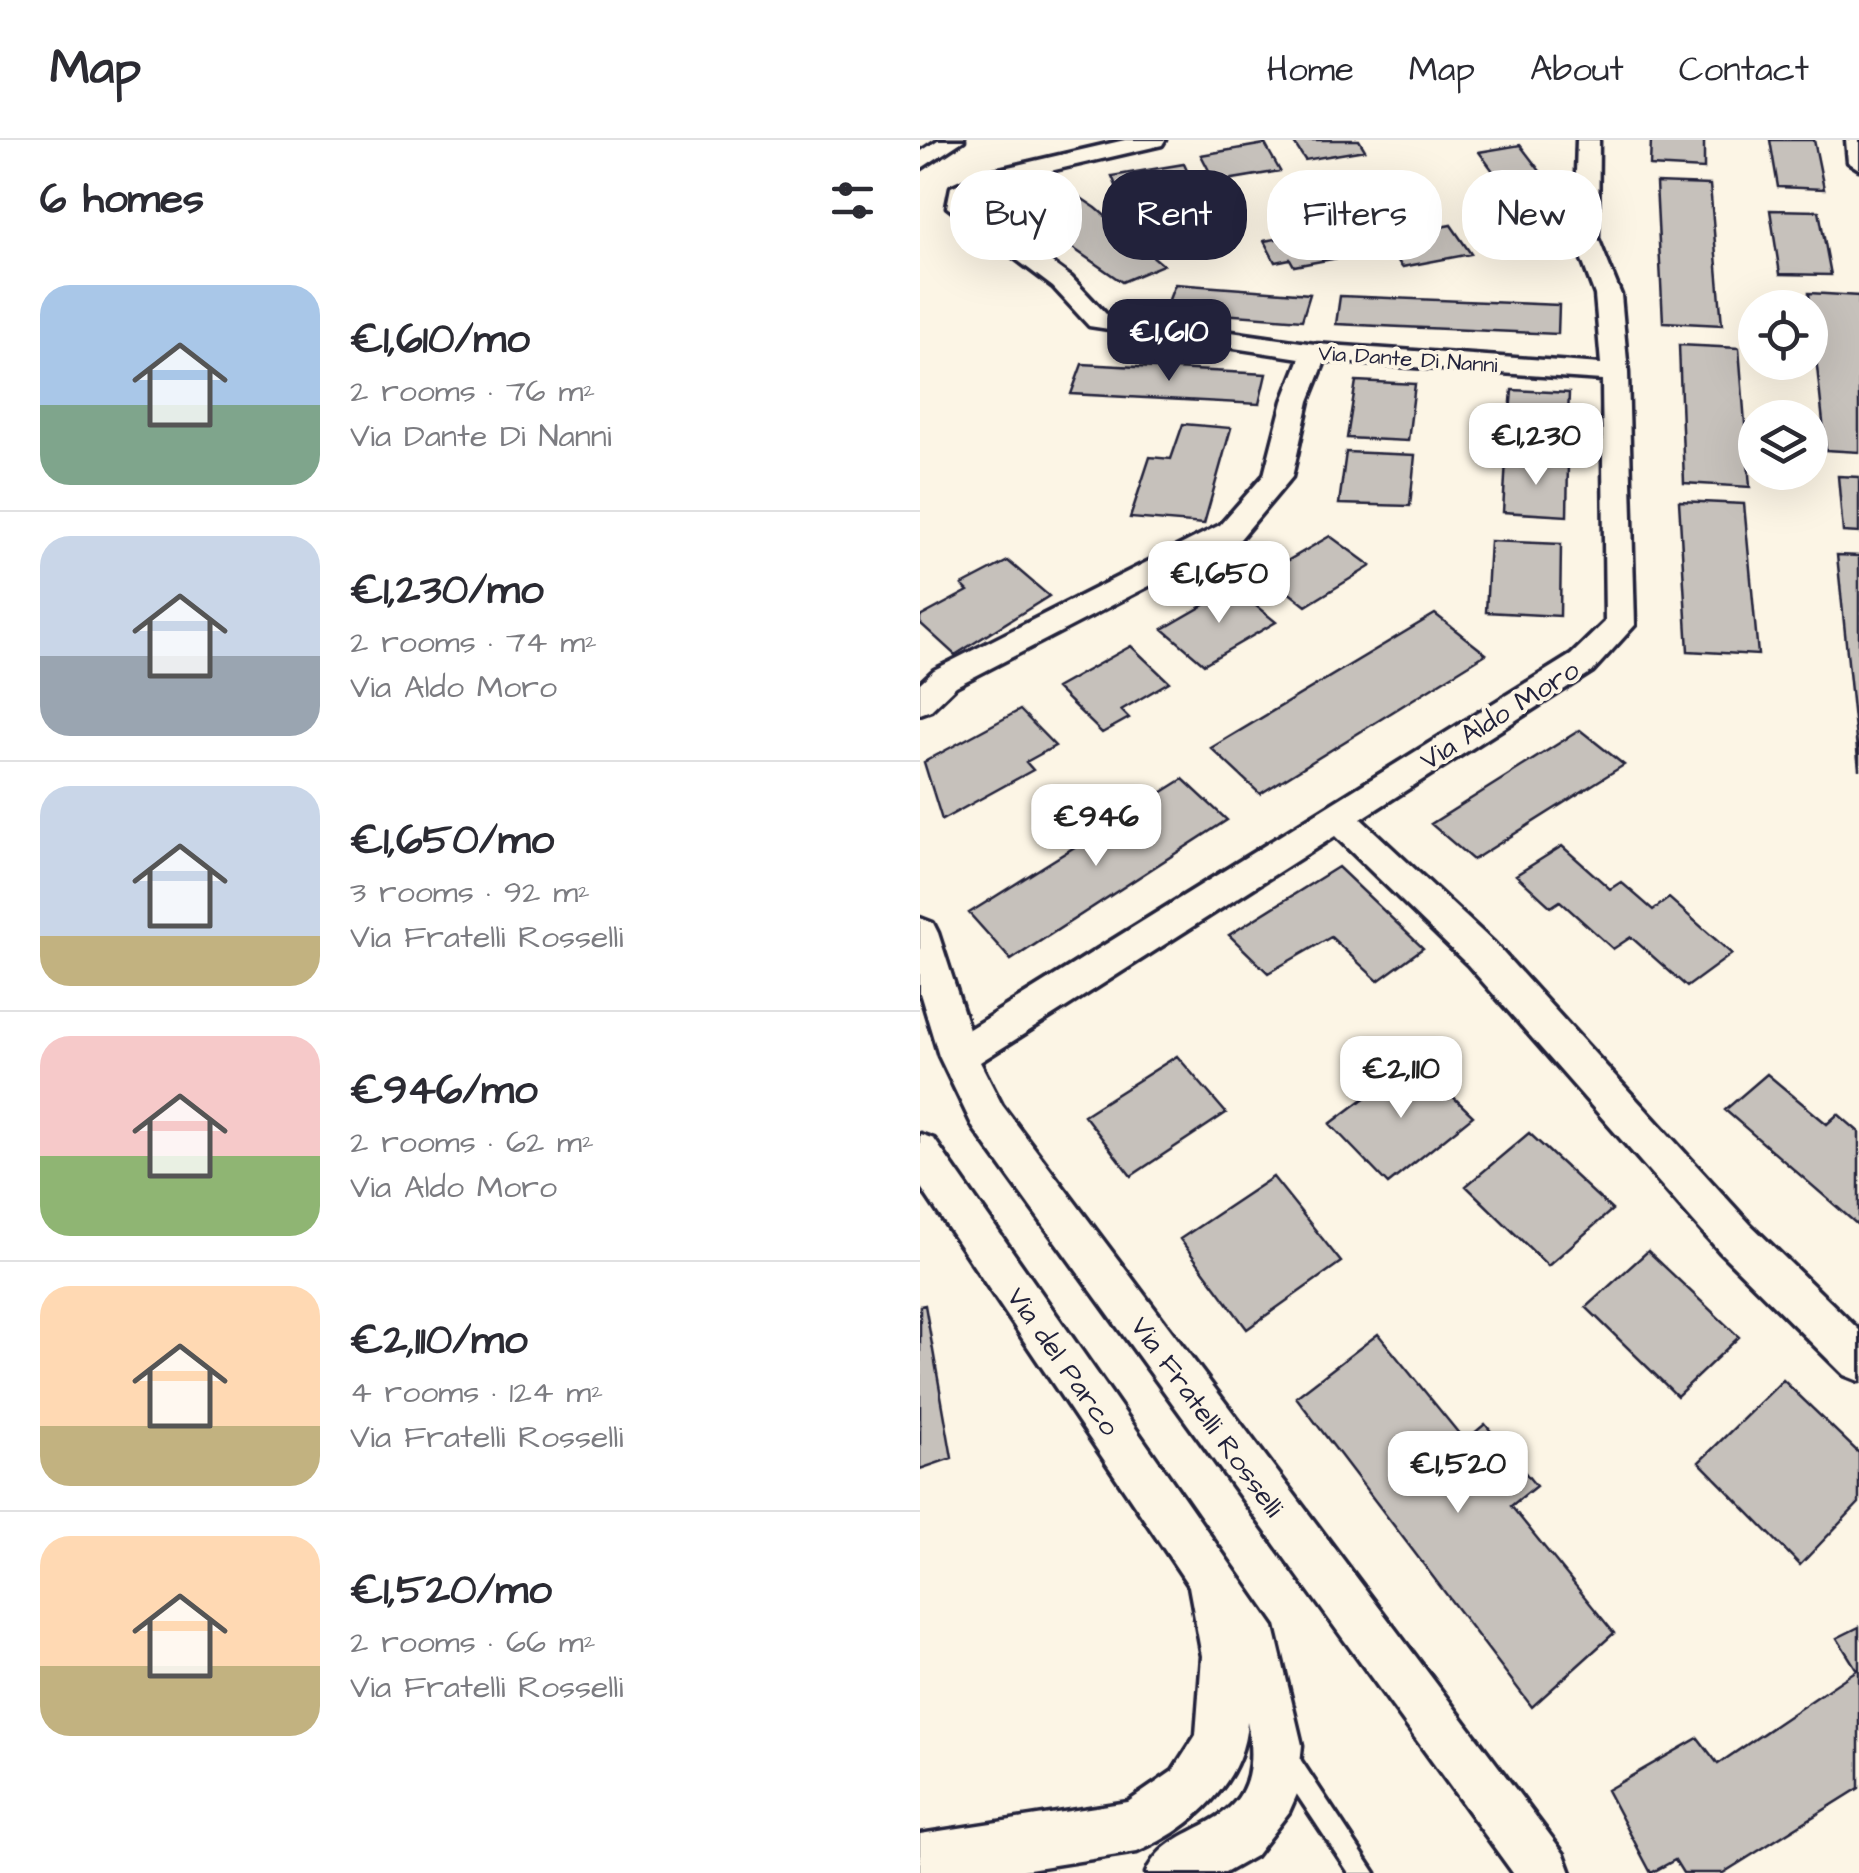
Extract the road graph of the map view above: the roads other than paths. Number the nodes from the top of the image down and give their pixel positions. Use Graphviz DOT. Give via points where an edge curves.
graph roads {
  1 [pos="953,140"];
  2 [pos="1154,140"];
  3 [pos="1588,140"];
  4 [pos="920,162"];
  5 [pos="1315,352"];
  6 [pos="1615,373"];
  7 [pos="920,702"];
  8 [pos="1336,816"];
  9 [pos="920,934"];
  10 [pos="958,1056"];
  11 [pos="920,1152"];
  12 [pos="1859,1360"];
  13 [pos="1208,1571"];
  14 [pos="1277,1745"];
  15 [pos="920,1860"];
  16 [pos="1172,1873"];
  17 [pos="1363,1873"];
  18 [pos="1545,1873"];
  1 -- 4 [label="street"];
  2 -- 5 [label="street, Via Dante Di Nanni" via="990,178 959,192 959,207 1062,282 1098,321"];
  3 -- 6 [label="street, Via Aldo Moro" via="1586,238 1608,295"];
  5 -- 6 [label="street, Via Dante Di Nanni"];
  5 -- 7 [label="street" via="1278,477 1230,532 945,678"];
  6 -- 8 [label="street, Via Aldo Moro" via="1620,625 1582,664"];
  8 -- 10 [label="street, Via Aldo Moro"];
  8 -- 12 [label="street" via="1481,954 1735,1238"];
  9 -- 10 [label="street, Via Fratelli Rosselli"];
  10 -- 18 [label="street, Via Fratelli Rosselli" via="988,1117"];
  11 -- 13 [label="street, Via del Parco"];
  13 -- 14 [label="street, Via del Parco" via="1257,1644"];
  13 -- 15 [label="street, Via del Parco" via="1226,1656 1222,1742 1191,1789 1136,1826"];
  14 -- 16 [label="street, Via del Parco" via="1271,1794 1237,1838"];
  14 -- 17 [label="lane"];
}
